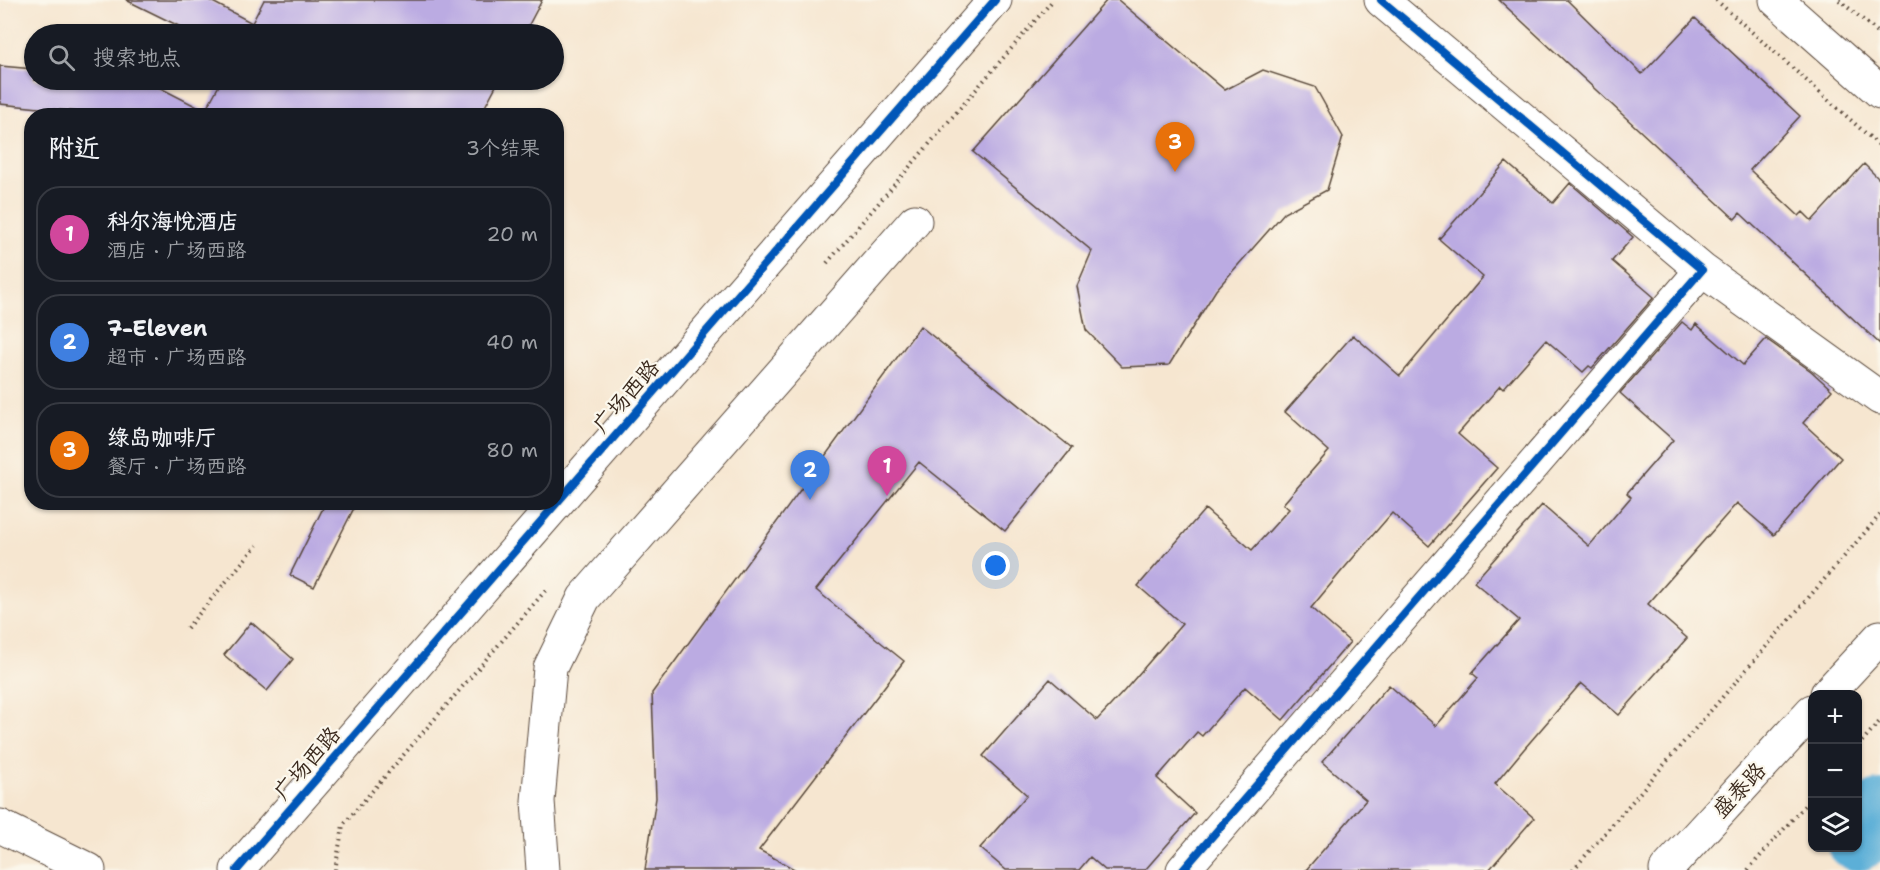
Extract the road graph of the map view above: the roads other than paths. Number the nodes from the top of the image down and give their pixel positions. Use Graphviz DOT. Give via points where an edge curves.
graph roads {
  1 [pos="995,0"];
  2 [pos="1381,0"];
  3 [pos="1776,0"];
  4 [pos="1880,92"];
  5 [pos="915,221"];
  6 [pos="1702,270"];
  7 [pos="1880,398"];
  8 [pos="564,495"];
  9 [pos="551,510"];
  10 [pos="1880,637"];
  11 [pos="1831,690"];
  12 [pos="1808,715"];
  13 [pos="0,826"];
  14 [pos="88,870"];
  15 [pos="237,870"];
  16 [pos="543,870"];
  17 [pos="1183,870"];
  18 [pos="1666,870"];
  1 -- 8 [label="street, 广场西路"];
  2 -- 6 [label="street"];
  3 -- 4 [label="street"];
  5 -- 16 [label="street" via="584,598 550,668 538,801"];
  6 -- 7 [label="street"];
  6 -- 17 [label="street"];
  9 -- 15 [label="street, 广场西路"];
  10 -- 11 [label="street"];
  12 -- 18 [label="street, 盛泰路"];
  13 -- 14 [label="street"];
}
